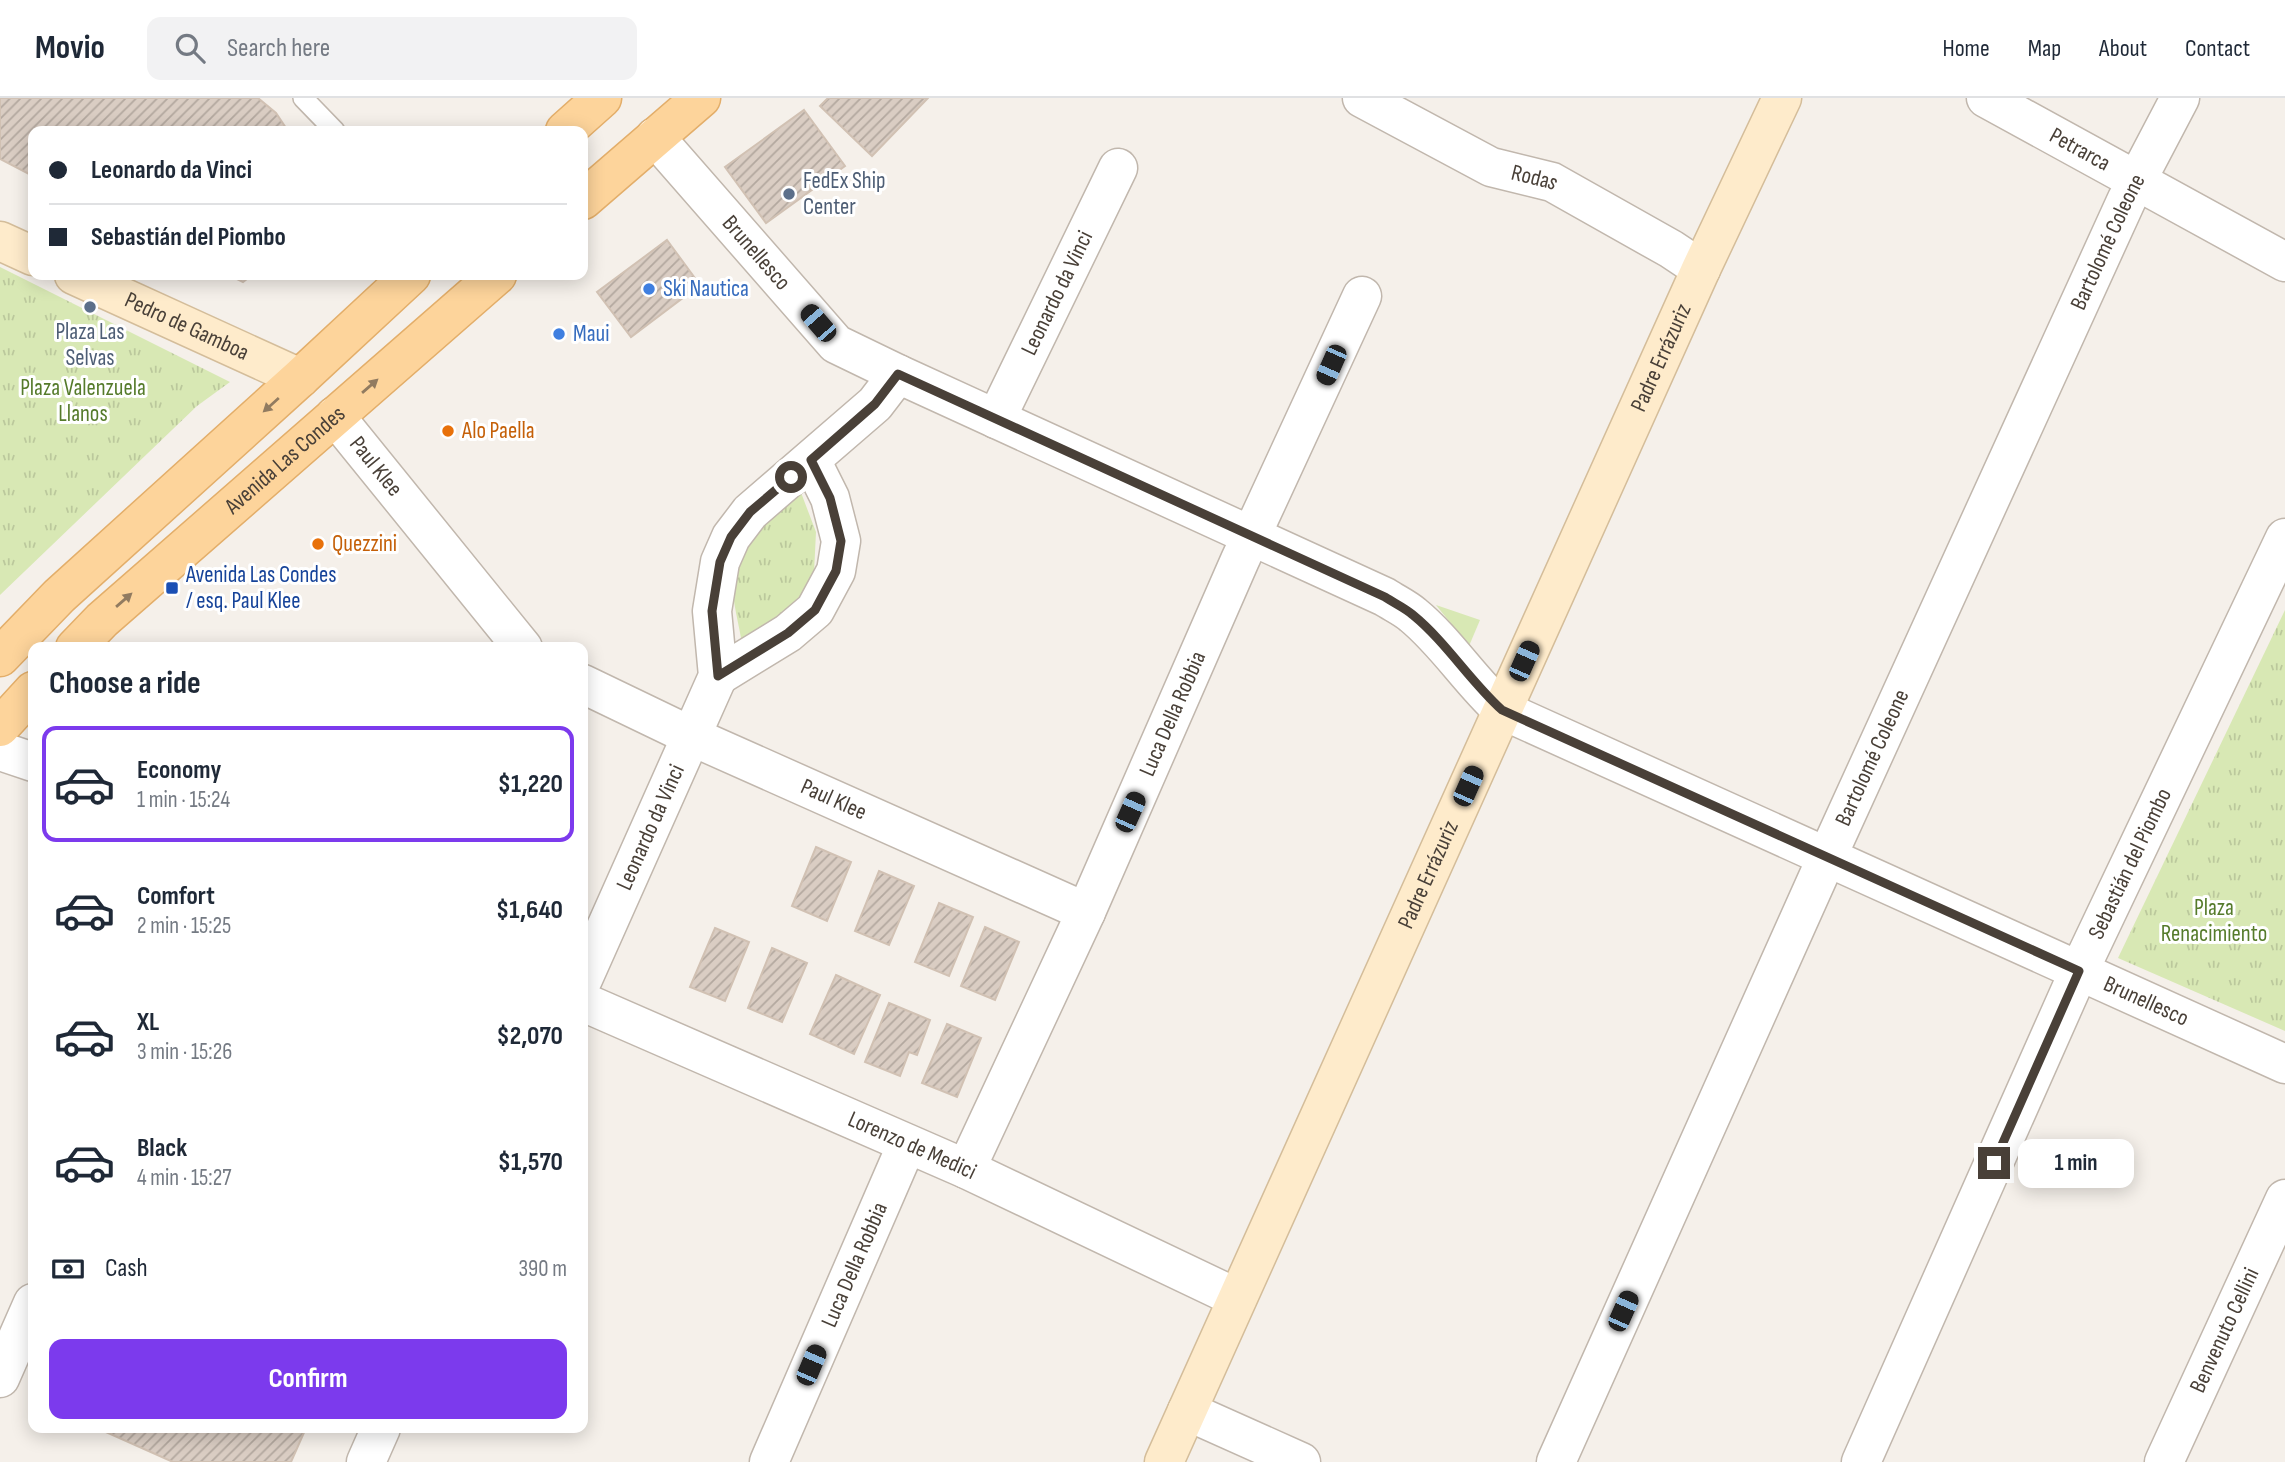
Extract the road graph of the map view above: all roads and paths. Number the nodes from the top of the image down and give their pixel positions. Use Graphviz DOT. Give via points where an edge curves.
graph roads {
  1 [pos="303,98"];
  2 [pos="701,98"];
  3 [pos="1362,98"];
  4 [pos="1782,98"];
  5 [pos="1986,98"];
  6 [pos="2180,98"];
  7 [pos="330,126"];
  8 [pos="655,137"];
  9 [pos="1118,168"];
  10 [pos="2136,180"];
  11 [pos="588,196"];
  12 [pos="0,241"];
  13 [pos="28,254"];
  14 [pos="2285,262"];
  15 [pos="1701,269"];
  16 [pos="85,280"];
  17 [pos="406,280"];
  18 [pos="491,280"];
  19 [pos="1362,296"];
  20 [pos="898,374"];
  21 [pos="300,378"];
  22 [pos="335,416"];
  23 [pos="996,419"];
  24 [pos="811,460"];
  25 [pos="1253,535"];
  26 [pos="2285,538"];
  27 [pos="81,642"];
  28 [pos="518,642"];
  29 [pos="0,657"];
  30 [pos="718,676"];
  31 [pos="588,686"];
  32 [pos="28,696"];
  33 [pos="1502,710"];
  34 [pos="0,727"];
  35 [pos="691,736"];
  36 [pos="0,751"];
  37 [pos="28,760"];
  38 [pos="1827,857"];
  39 [pos="1086,912"];
  40 [pos="588,968"];
  41 [pos="2079,971"];
  42 [pos="588,1004"];
  43 [pos="2285,1064"];
  44 [pos="907,1144"];
  45 [pos="966,1170"];
  46 [pos="2285,1199"];
  47 [pos="1237,1298"];
  48 [pos="28,1314"];
  49 [pos="0,1378"];
  50 [pos="1187,1411"];
  51 [pos="379,1433"];
  52 [pos="366,1462"];
  53 [pos="769,1462"];
  54 [pos="1164,1462"];
  55 [pos="1301,1462"];
  56 [pos="1556,1462"];
  57 [pos="1861,1462"];
  58 [pos="2164,1462"];
  1 -- 7 [label="lane"];
  2 -- 8 [label="main road"];
  3 -- 15 [label="street, Rodas" via="1490,167 1552,182"];
  4 -- 15 [label="street, Padre Errázuriz"];
  5 -- 10 [label="street, Petrarca"];
  6 -- 10 [label="street, Bartolomé Coleone"];
  8 -- 11 [label="main road"];
  8 -- 20 [label="street, Brunellesco" via="836,344"];
  9 -- 23 [label="street, Leonardo da Vinci"];
  10 -- 14 [label="street, Petrarca"];
  10 -- 38 [label="street, Bartolomé Coleone"];
  12 -- 13 [label="street"];
  15 -- 33 [label="street, Padre Errázuriz"];
  16 -- 21 [label="street, Pedro de Gamboa"];
  17 -- 21 [label="main road"];
  22 -- 18 [label="main road, Avenida Las Condes, one-way"];
  19 -- 25 [label="street, Luca Della Robbia"];
  20 -- 23 [label="street, Brunellesco"];
  20 -- 24 [label="street, Leonardo da Vinci" via="875,404"];
  21 -- 29 [label="main road, one-way" via="59,596"];
  27 -- 22 [label="main road, Avenida Las Condes, one-way"];
  22 -- 28 [label="street, Paul Klee"];
  23 -- 25 [label="street, Brunellesco"];
  24 -- 30 [label="street, Leonardo da Vinci" via="750,512 720,562 712,611"];
  24 -- 30 [label="street" via="830,498 841,541 836,571 815,610 788,633"];
  25 -- 33 [label="street, Brunellesco" via="1412,614"];
  25 -- 39 [label="street, Luca Della Robbia"];
  26 -- 41 [label="street, Sebastián del Piombo"];
  30 -- 35 [label="street, Leonardo da Vinci"];
  31 -- 35 [label="street, Paul Klee"];
  32 -- 34 [label="main road"];
  33 -- 38 [label="street, Brunellesco"];
  33 -- 47 [label="street, Padre Errázuriz"];
  35 -- 39 [label="street, Paul Klee"];
  35 -- 40 [label="street, Leonardo da Vinci"];
  36 -- 37 [label="street"];
  38 -- 41 [label="street, Brunellesco"];
  38 -- 56 [label="street, Bartolomé Coleone"];
  39 -- 45 [label="street, Luca Della Robbia"];
  41 -- 43 [label="street, Brunellesco"];
  41 -- 57 [label="street, Sebastián del Piombo"];
  42 -- 44 [label="street, Lorenzo de Medici"];
  44 -- 45 [label="street, Lorenzo de Medici"];
  44 -- 53 [label="street, Luca Della Robbia"];
  45 -- 47 [label="street, Lorenzo de Medici"];
  46 -- 58 [label="street, Benvenuto Cellini"];
  47 -- 50 [label="street, Padre Errázuriz"];
  48 -- 49 [label="street"];
  50 -- 54 [label="street, Padre Errázuriz"];
  50 -- 55 [label="street"];
  51 -- 52 [label="street"];
}
